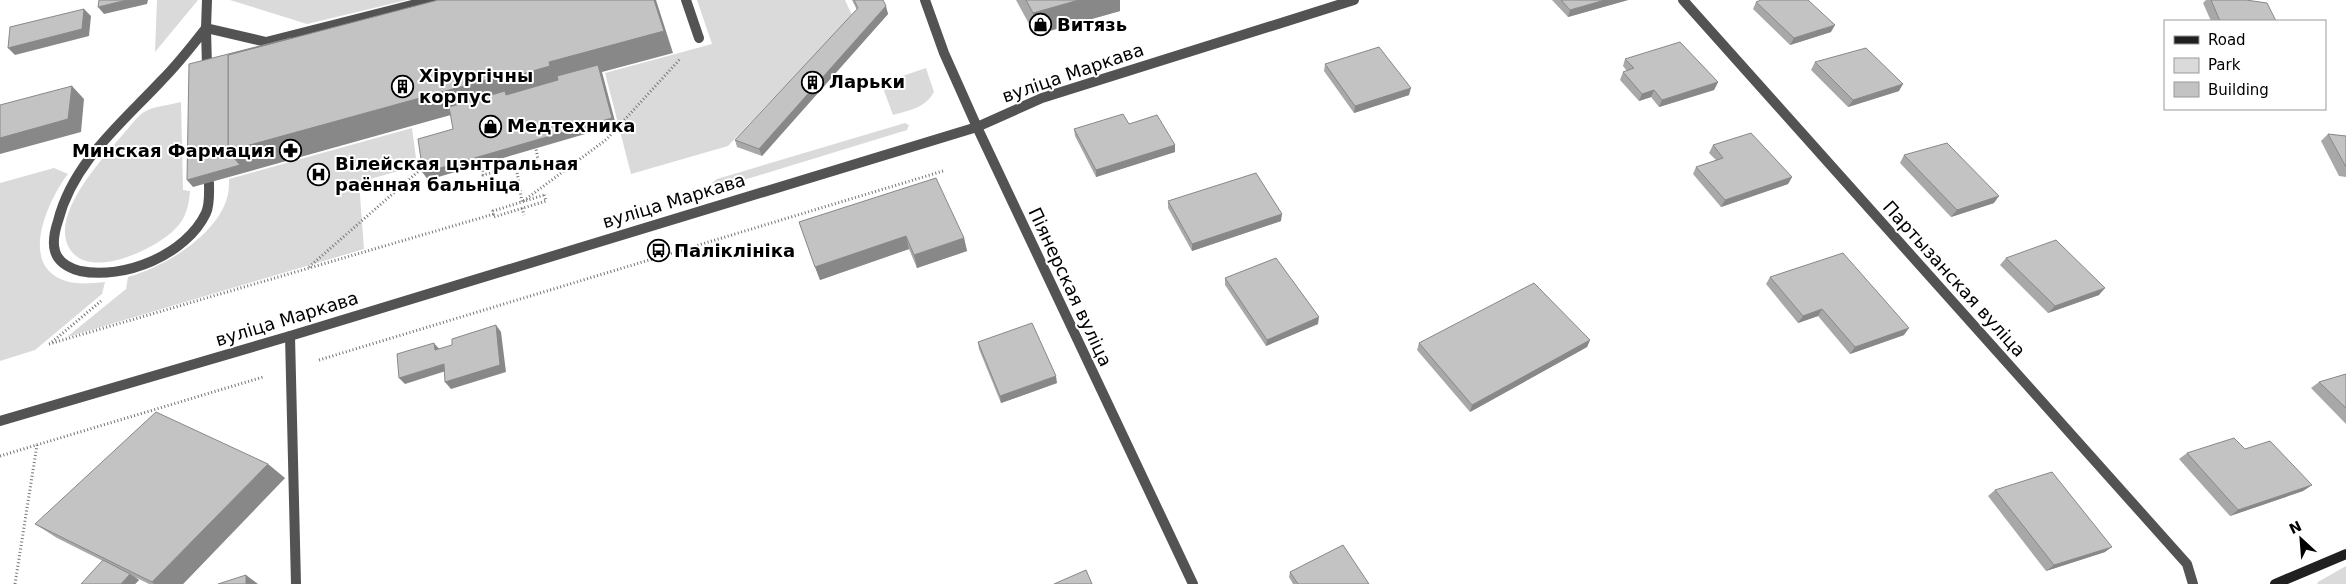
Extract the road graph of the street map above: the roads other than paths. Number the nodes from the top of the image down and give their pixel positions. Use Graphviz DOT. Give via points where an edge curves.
graph roads {
  1 [pos="207,0"];
  2 [pos="432,0"];
  3 [pos="686,0"];
  4 [pos="926,0"];
  5 [pos="1354,0"];
  6 [pos="1683,0"];
  7 [pos="206,28"];
  8 [pos="699,38"];
  9 [pos="207,68"];
  10 [pos="977,127"];
  11 [pos="209,183"];
  12 [pos="290,336"];
  13 [pos="0,422"];
  14 [pos="2346,554"];
  15 [pos="296,584"];
  16 [pos="1193,584"];
  17 [pos="2193,584"];
  18 [pos="2275,584"];
  1 -- 7 [label="street"];
  2 -- 7 [label="street" via="266,42"];
  3 -- 8 [label="street"];
  4 -- 10 [label="street, Піянерская вуліца" via="944,53"];
  5 -- 10 [label="street, вуліца Маркава" via="1042,98"];
  6 -- 17 [label="street, Партызанская вуліца" via="2187,564"];
  7 -- 9 [label="street"];
  7 -- 11 [label="street" via="85,164 62,200 54,235 55,251 60,261 82,273 105,274 149,261 195,229 206,214"];
  10 -- 12 [label="street, вуліца Маркава"];
  10 -- 16 [label="street, Піянерская вуліца"];
  12 -- 13 [label="street, вуліца Маркава"];
  12 -- 15 [label="street"];
  14 -- 18 [label="main road"];
}
